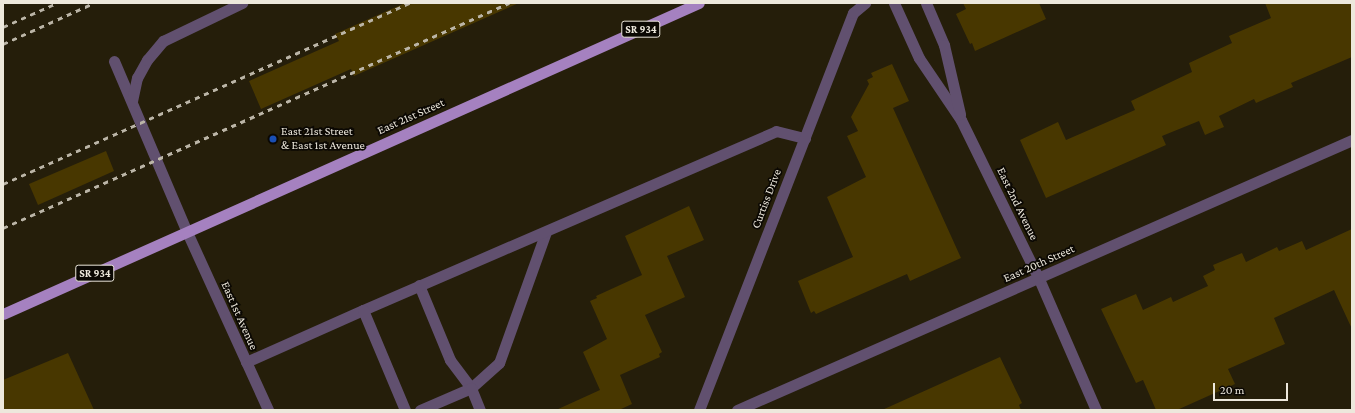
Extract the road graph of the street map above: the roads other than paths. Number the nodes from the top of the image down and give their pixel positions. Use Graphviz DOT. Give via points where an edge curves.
graph roads {
  1 [pos="242,3"];
  2 [pos="699,3"];
  3 [pos="865,3"];
  4 [pos="894,3"];
  5 [pos="926,3"];
  6 [pos="114,61"];
  7 [pos="132,100"];
  8 [pos="961,120"];
  9 [pos="805,138"];
  10 [pos="1352,140"];
  11 [pos="187,232"];
  12 [pos="546,232"];
  13 [pos="1039,279"];
  14 [pos="419,285"];
  15 [pos="363,310"];
  16 [pos="3,314"];
  17 [pos="246,362"];
  18 [pos="471,388"];
  19 [pos="268,410"];
  20 [pos="405,410"];
  21 [pos="420,410"];
  22 [pos="480,410"];
  23 [pos="699,410"];
  24 [pos="737,410"];
  25 [pos="1096,410"];
  1 -- 7 [label="street" via="163,41 146,60 137,78"];
  2 -- 11 [label="main road, East 21st Street / SR 934"];
  3 -- 9 [label="street, Curtiss Drive" via="853,13"];
  4 -- 8 [label="street, East 2nd Avenue" via="919,58"];
  5 -- 8 [label="street, East 2nd Avenue" via="944,45"];
  6 -- 7 [label="street, East 1st Avenue"];
  7 -- 11 [label="street, East 1st Avenue"];
  8 -- 13 [label="street, East 2nd Avenue"];
  9 -- 12 [label="street" via="776,131"];
  9 -- 23 [label="street, Curtiss Drive"];
  10 -- 13 [label="street, East 20th Street"];
  11 -- 16 [label="main road, East 21st Street / SR 934"];
  11 -- 17 [label="street, East 1st Avenue"];
  12 -- 14 [label="street"];
  12 -- 18 [label="street" via="499,363"];
  13 -- 24 [label="street, East 20th Street"];
  13 -- 25 [label="street, East 2nd Avenue"];
  14 -- 15 [label="street"];
  14 -- 18 [label="street" via="450,360"];
  15 -- 17 [label="street"];
  15 -- 20 [label="street"];
  17 -- 19 [label="street, East 1st Avenue"];
  18 -- 21 [label="street"];
  18 -- 22 [label="street"];
}
